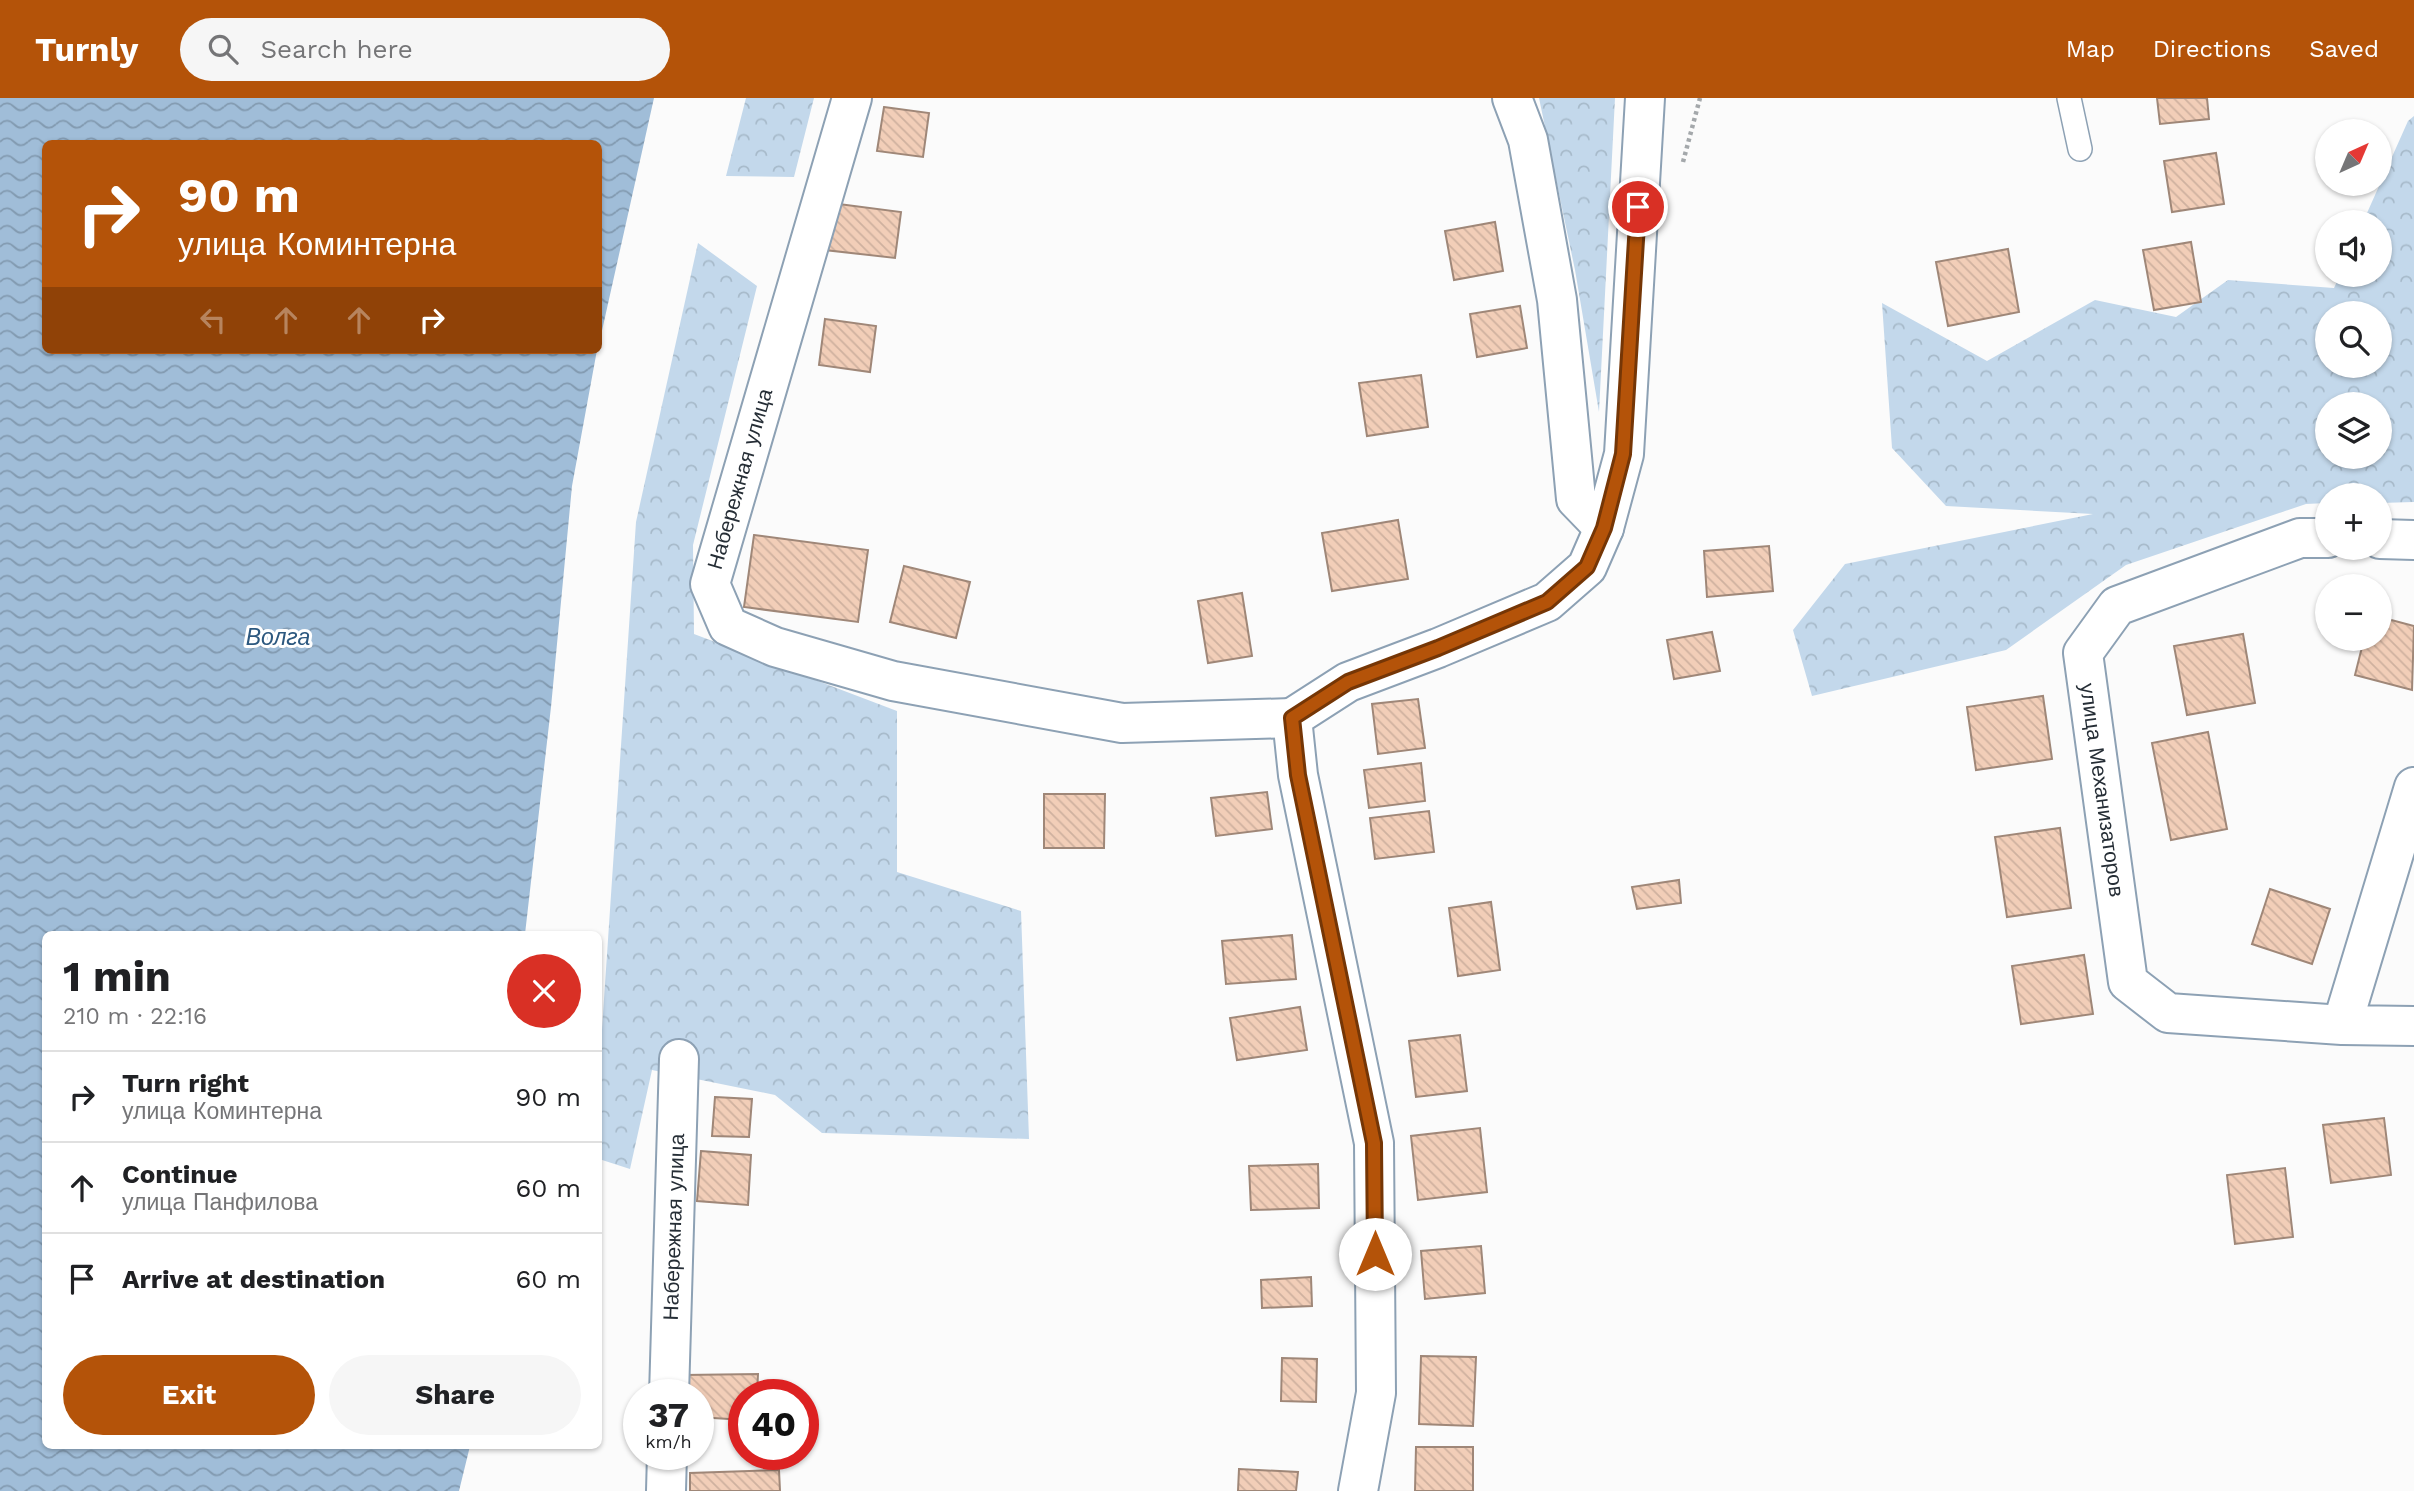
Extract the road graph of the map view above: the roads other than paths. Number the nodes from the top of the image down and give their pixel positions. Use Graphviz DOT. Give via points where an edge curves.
graph roads {
  1 [pos="852,98"];
  2 [pos="1512,98"];
  3 [pos="1644,98"];
  4 [pos="2069,98"];
  5 [pos="2080,149"];
  6 [pos="1604,528"];
  7 [pos="2315,538"];
  8 [pos="2392,539"];
  9 [pos="2414,540"];
  10 [pos="1292,718"];
  11 [pos="2414,787"];
  12 [pos="2342,1025"];
  13 [pos="2414,1026"];
  14 [pos="679,1059"];
  15 [pos="669,1379"];
  16 [pos="667,1470"];
  17 [pos="666,1491"];
  18 [pos="1358,1491"];
  1 -- 10 [label="street, Набережная улица" via="710,584 728,626 775,647 893,681 1122,723"];
  2 -- 6 [label="street" via="1528,140 1557,300 1576,499"];
  3 -- 6 [label="street" via="1623,454"];
  4 -- 5 [label="lane"];
  6 -- 10 [label="street" via="1587,567 1547,602 1348,682"];
  7 -- 12 [label="street, улица Механизаторов" via="2300,538 2117,606 2083,653 2128,982 2168,1013"];
  8 -- 9 [label="street"];
  10 -- 18 [label="street" via="1298,775 1374,1143 1376,1393"];
  11 -- 12 [label="street"];
  12 -- 13 [label="street, улица Механизаторов"];
  14 -- 15 [label="street, Набережная улица"];
  16 -- 17 [label="street"];
}
